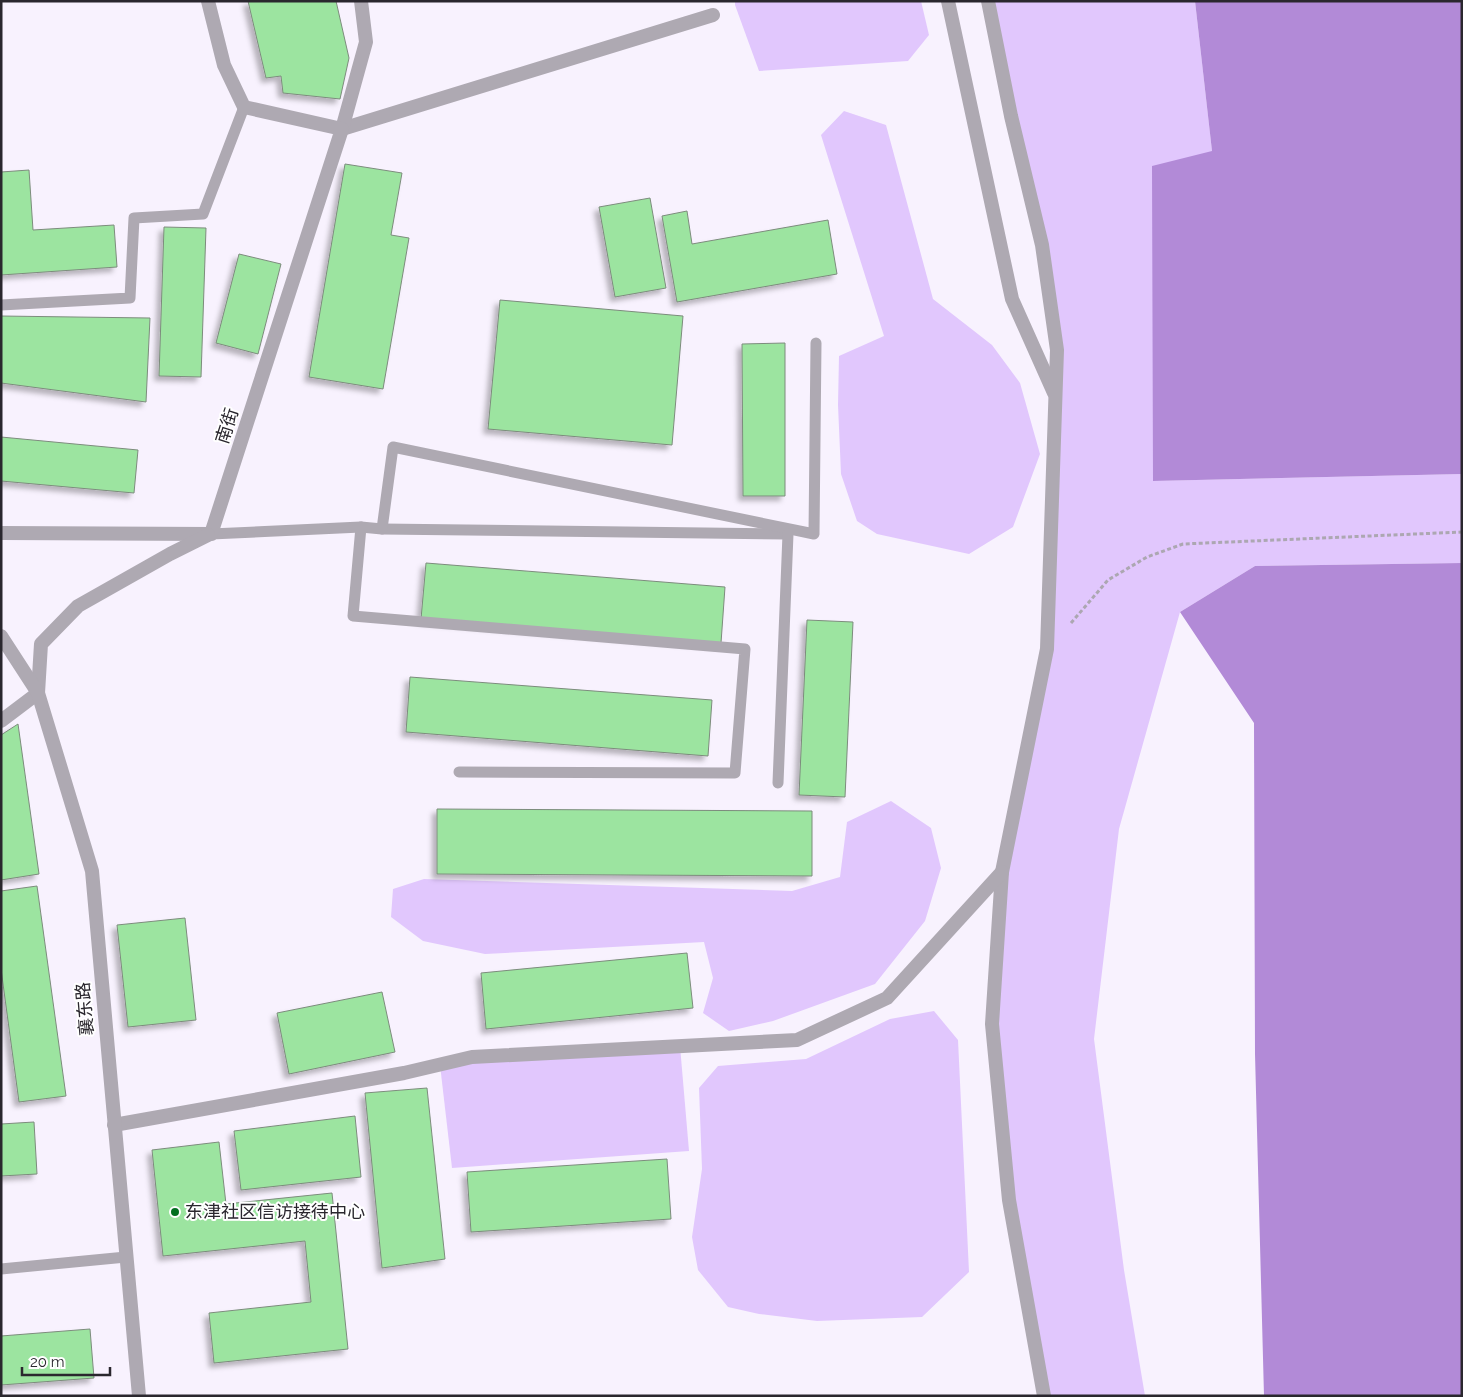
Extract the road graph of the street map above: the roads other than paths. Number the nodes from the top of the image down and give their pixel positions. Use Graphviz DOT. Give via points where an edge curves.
graph roads {
  1 [pos="208,1"];
  2 [pos="361,1"];
  3 [pos="948,1"];
  4 [pos="988,1"];
  5 [pos="713,15"];
  6 [pos="244,107"];
  7 [pos="342,129"];
  8 [pos="1,305"];
  9 [pos="816,343"];
  10 [pos="1055,396"];
  11 [pos="361,526"];
  12 [pos="382,529"];
  13 [pos="1,533"];
  14 [pos="212,534"];
  15 [pos="788,534"];
  16 [pos="814,534"];
  17 [pos="1,636"];
  18 [pos="38,693"];
  19 [pos="1,721"];
  20 [pos="459,772"];
  21 [pos="778,783"];
  22 [pos="1002,872"];
  23 [pos="114,1125"];
  24 [pos="126,1257"];
  25 [pos="1,1269"];
  26 [pos="139,1396"];
  27 [pos="1044,1396"];
  1 -- 6 [label="street" via="224,65"];
  2 -- 7 [label="street, 南街" via="366,42"];
  3 -- 10 [label="street" via="1012,299"];
  4 -- 10 [label="street" via="1042,245 1057,350"];
  5 -- 7 [label="street"];
  6 -- 7 [label="street"];
  6 -- 8 [label="lane" via="203,214 134,218 130,298"];
  7 -- 14 [label="street, 南街"];
  9 -- 16 [label="lane"];
  10 -- 22 [label="street" via="1047,650"];
  11 -- 12 [label="lane"];
  11 -- 14 [label="lane"];
  11 -- 20 [label="lane" via="353,616 745,650 735,774"];
  12 -- 15 [label="lane"];
  12 -- 16 [label="lane" via="393,446"];
  13 -- 14 [label="street"];
  14 -- 18 [label="street" via="78,606 41,644"];
  15 -- 16 [label="lane"];
  15 -- 21 [label="lane"];
  17 -- 18 [label="street, 襄东路"];
  18 -- 19 [label="street"];
  18 -- 23 [label="street, 襄东路" via="92,871"];
  22 -- 23 [label="street" via="887,998 796,1040 472,1058"];
  22 -- 27 [label="street" via="992,1024 1009,1200"];
  23 -- 24 [label="street, 襄东路"];
  24 -- 25 [label="lane"];
  24 -- 26 [label="street, 襄东路"];
}
